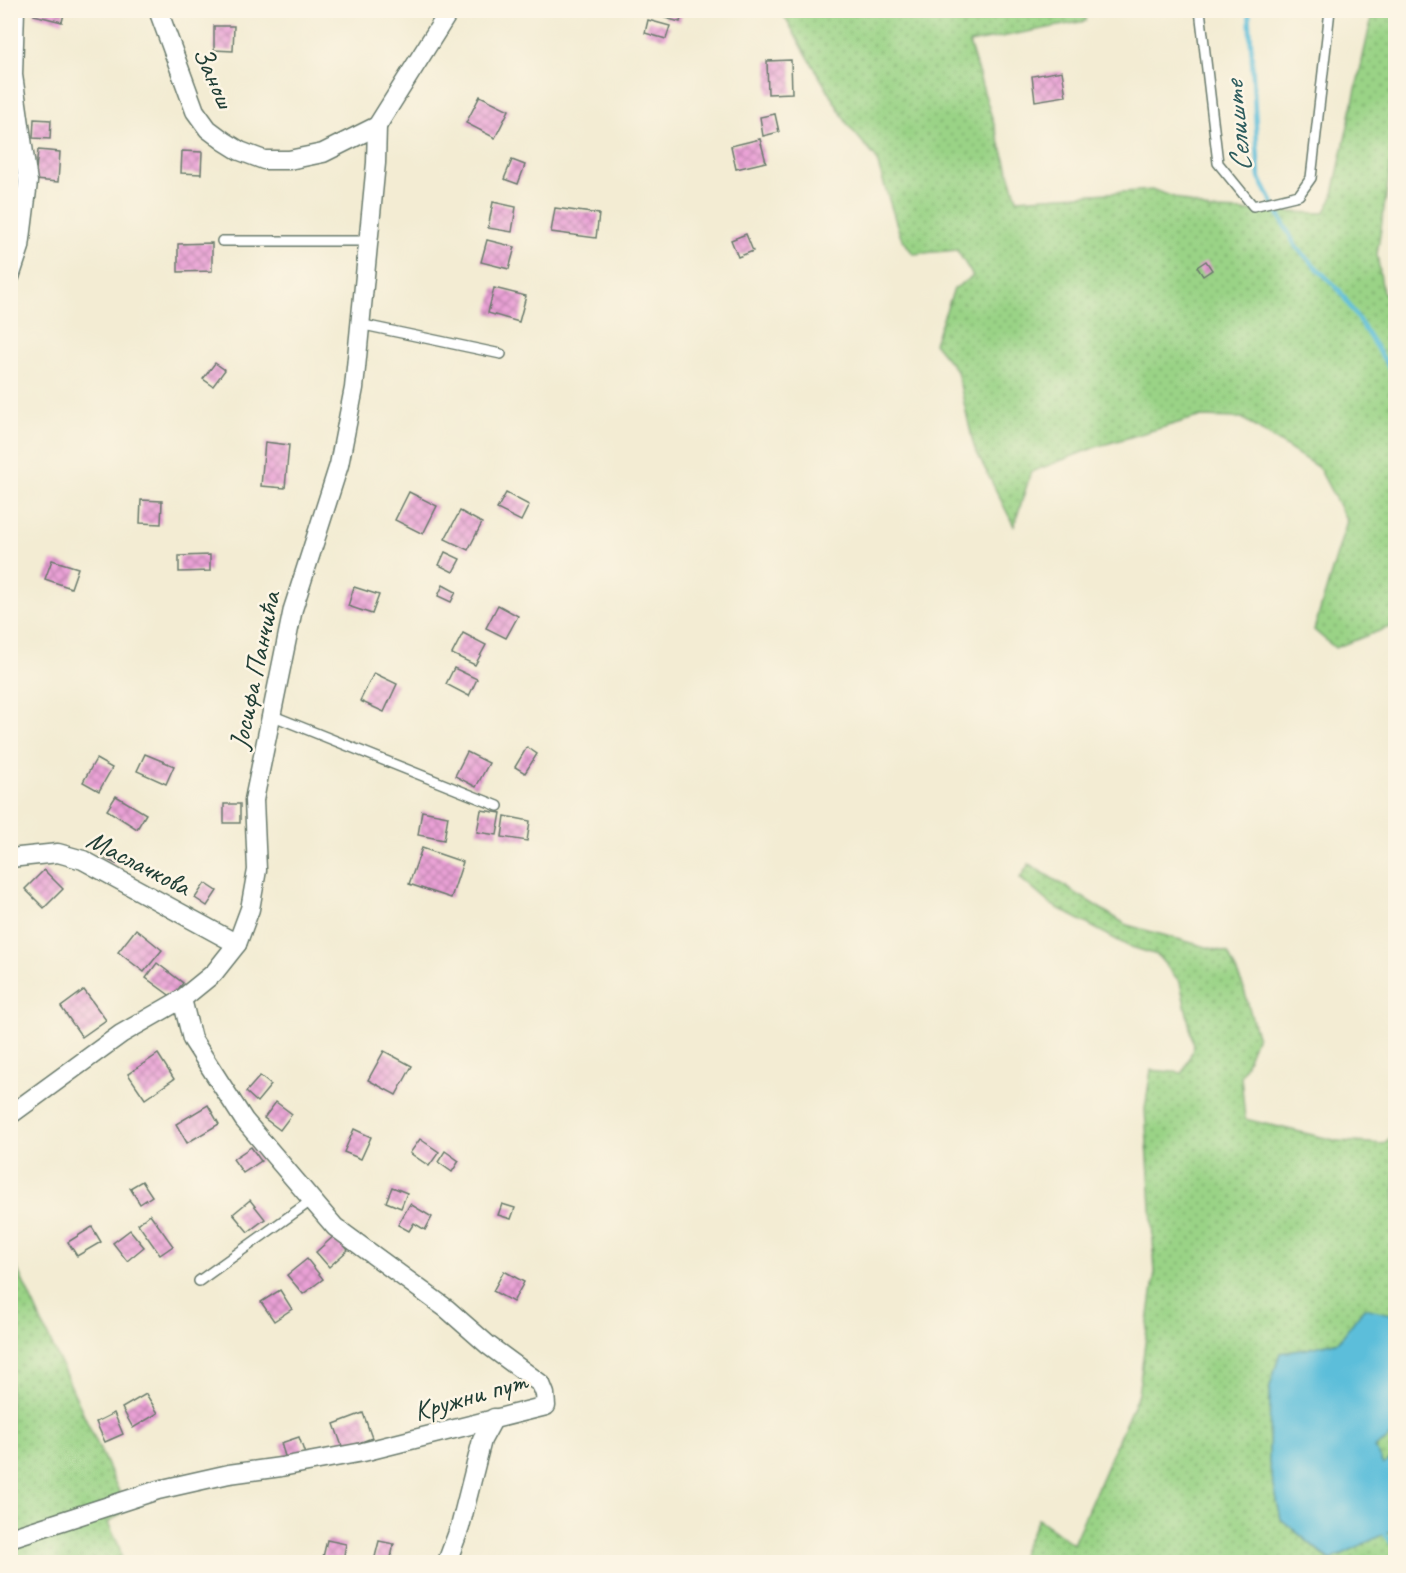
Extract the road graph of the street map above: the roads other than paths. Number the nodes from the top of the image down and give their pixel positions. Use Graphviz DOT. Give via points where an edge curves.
graph roads {
  1 [pos="15,10"];
  2 [pos="159,10"];
  3 [pos="450,10"];
  4 [pos="1200,10"];
  5 [pos="1330,10"];
  6 [pos="377,126"];
  7 [pos="222,241"];
  8 [pos="367,241"];
  9 [pos="10,278"];
  10 [pos="359,324"];
  11 [pos="501,354"];
  12 [pos="271,715"];
  13 [pos="498,806"];
  14 [pos="10,858"];
  15 [pos="237,944"];
  16 [pos="182,999"];
  17 [pos="10,1115"];
  18 [pos="312,1200"];
  19 [pos="199,1281"];
  20 [pos="494,1418"];
  21 [pos="10,1538"];
  22 [pos="447,1563"];
  1 -- 9 [label="street" via="14,75 28,182 20,247"];
  2 -- 6 [label="street, Занош" via="195,111 208,129 240,151 264,160 289,160 323,153"];
  3 -- 6 [label="street"];
  4 -- 5 [label="lane" via="1218,163 1253,206 1299,195 1311,178"];
  6 -- 8 [label="street, Јосифа Панчића"];
  7 -- 8 [label="lane"];
  8 -- 10 [label="street, Јосифа Панчића"];
  10 -- 11 [label="lane"];
  10 -- 12 [label="street, Јосифа Панчића" via="354,388 339,465 293,609"];
  12 -- 13 [label="lane"];
  12 -- 15 [label="street, Јосифа Панчића" via="254,800 257,870 250,909"];
  14 -- 15 [label="street, Маслачкова" via="58,853 83,860"];
  15 -- 16 [label="street, Јосифа Панчића" via="214,973"];
  16 -- 17 [label="street, Јосифа Панчића" via="121,1034"];
  16 -- 18 [label="street, Кружни пут" via="192,1039 244,1120"];
  18 -- 19 [label="lane"];
  18 -- 20 [label="street, Кружни пут" via="334,1227 541,1384 546,1406"];
  20 -- 21 [label="street, Кружни пут" via="363,1452 158,1490"];
  20 -- 22 [label="street" via="482,1440"];
}
